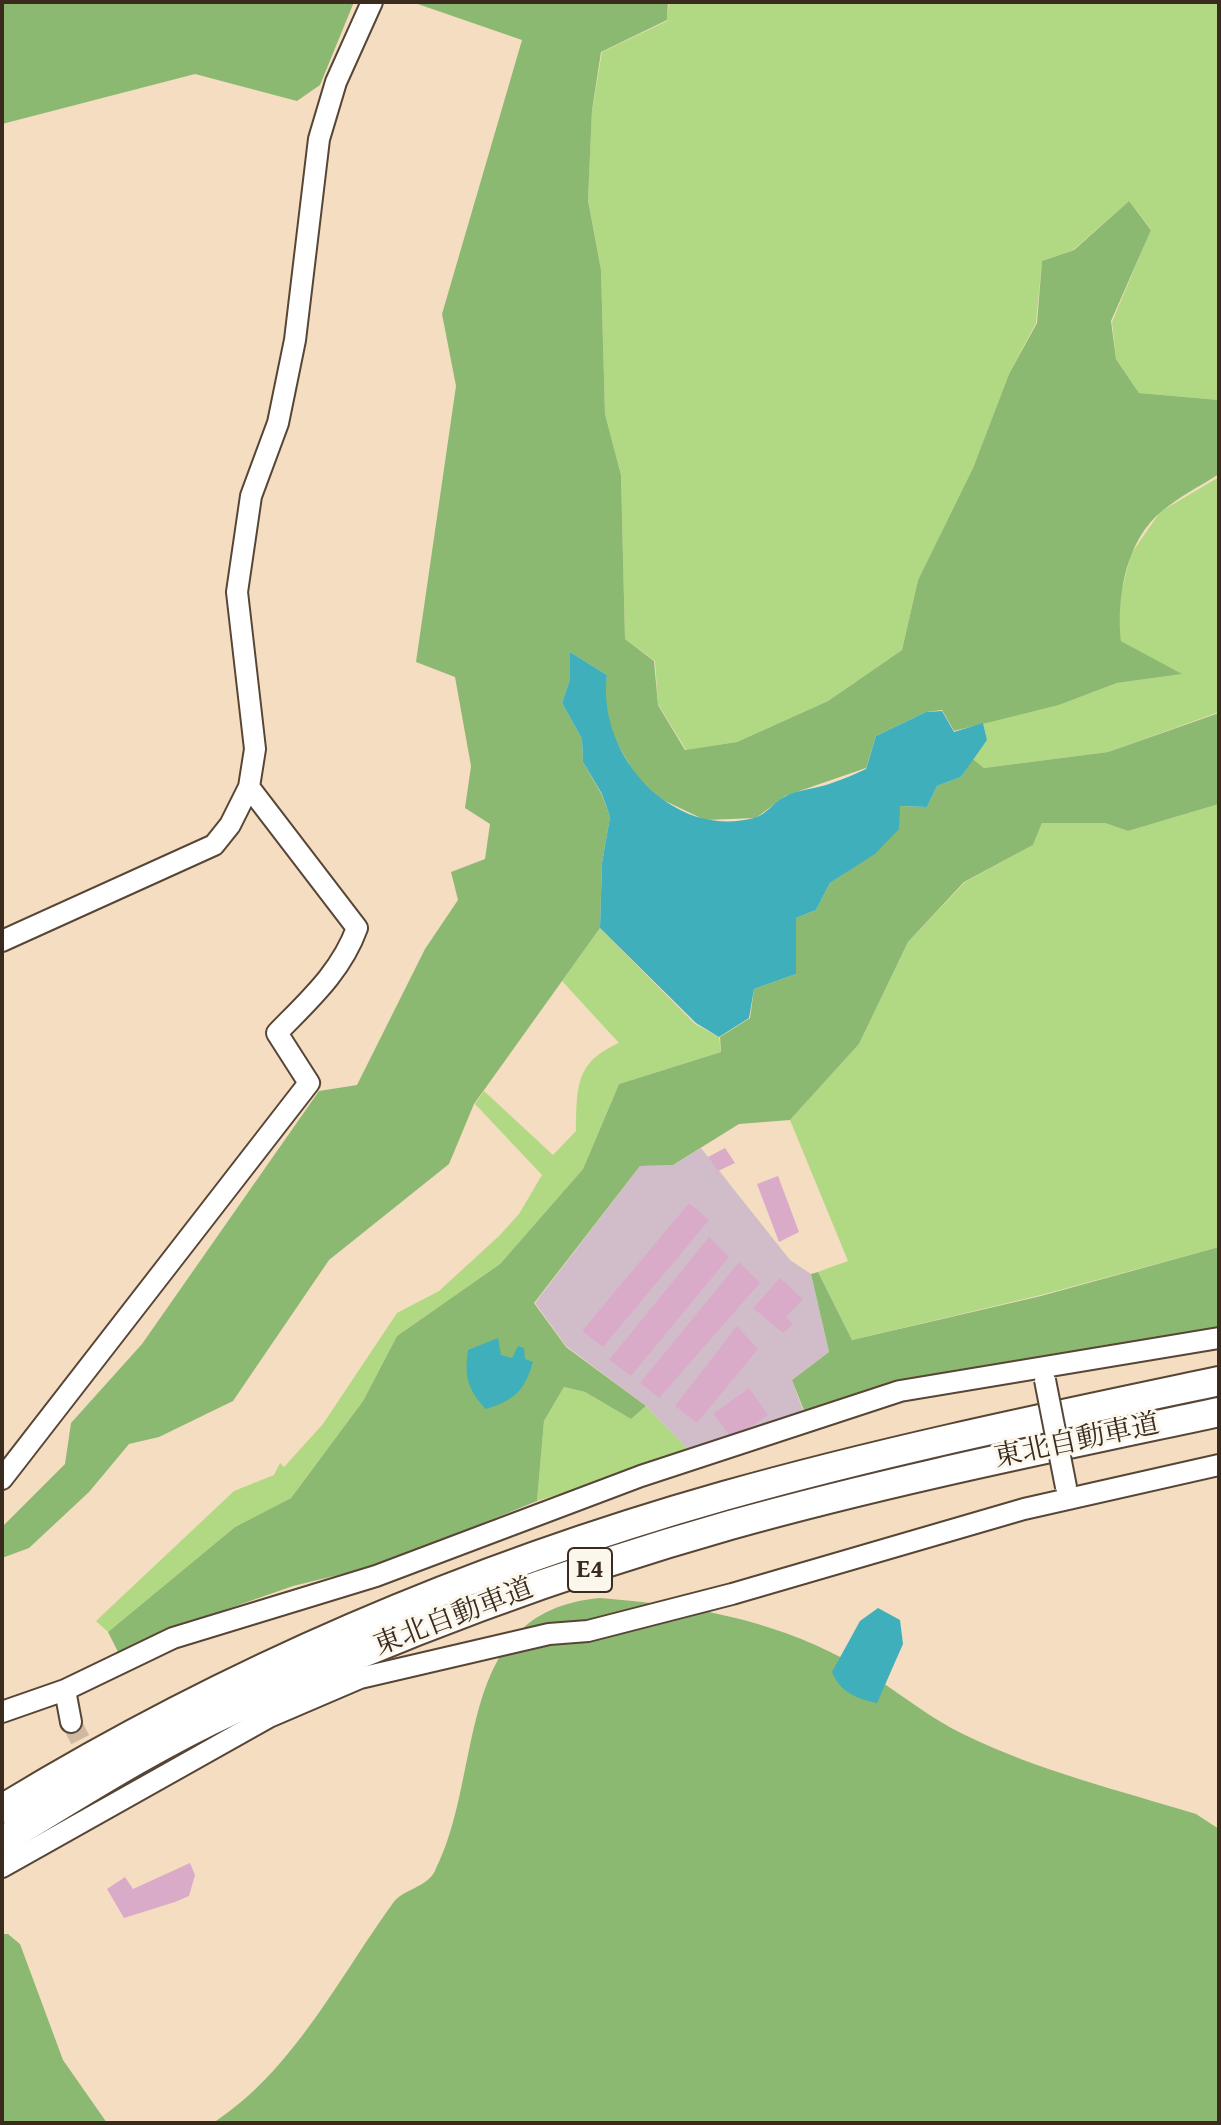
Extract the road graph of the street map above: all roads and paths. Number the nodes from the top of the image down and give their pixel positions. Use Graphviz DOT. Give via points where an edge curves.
graph roads {
  1 [pos="372,2"];
  2 [pos="249,787"];
  3 [pos="2,941"];
  4 [pos="1219,1338"];
  5 [pos="1046,1374"];
  6 [pos="1219,1381"];
  7 [pos="1219,1412"];
  8 [pos="1219,1465"];
  9 [pos="2,1479"];
  10 [pos="1071,1493"];
  11 [pos="65,1690"];
  12 [pos="2,1712"];
  13 [pos="71,1722"];
  14 [pos="2,1809"];
  15 [pos="2,1841"];
  16 [pos="2,1867"];
  1 -- 2 [label="street" via="336,82 319,139 295,340 278,423 251,496 237,592 255,749"];
  2 -- 3 [label="street" via="214,845"];
  2 -- 9 [label="street" via="357,928 329,980 277,1033 309,1083"];
  4 -- 5 [label="street"];
  5 -- 10 [label="street, bridge"];
  5 -- 11 [label="street" via="900,1391 803,1421 376,1576 173,1638"];
  6 -- 14 [label="highway, 東北自動車道 / E4" via="921,1444 722,1496 537,1555 363,1621 225,1685 104,1747"];
  7 -- 15 [label="highway, 東北自動車道 / E4" via="928,1474 728,1526 545,1584 374,1648 232,1710"];
  8 -- 10 [label="street"];
  10 -- 16 [label="street" via="732,1594 360,1678 269,1717 110,1800"];
  11 -- 12 [label="street"];
  11 -- 13 [label="street"];
}
